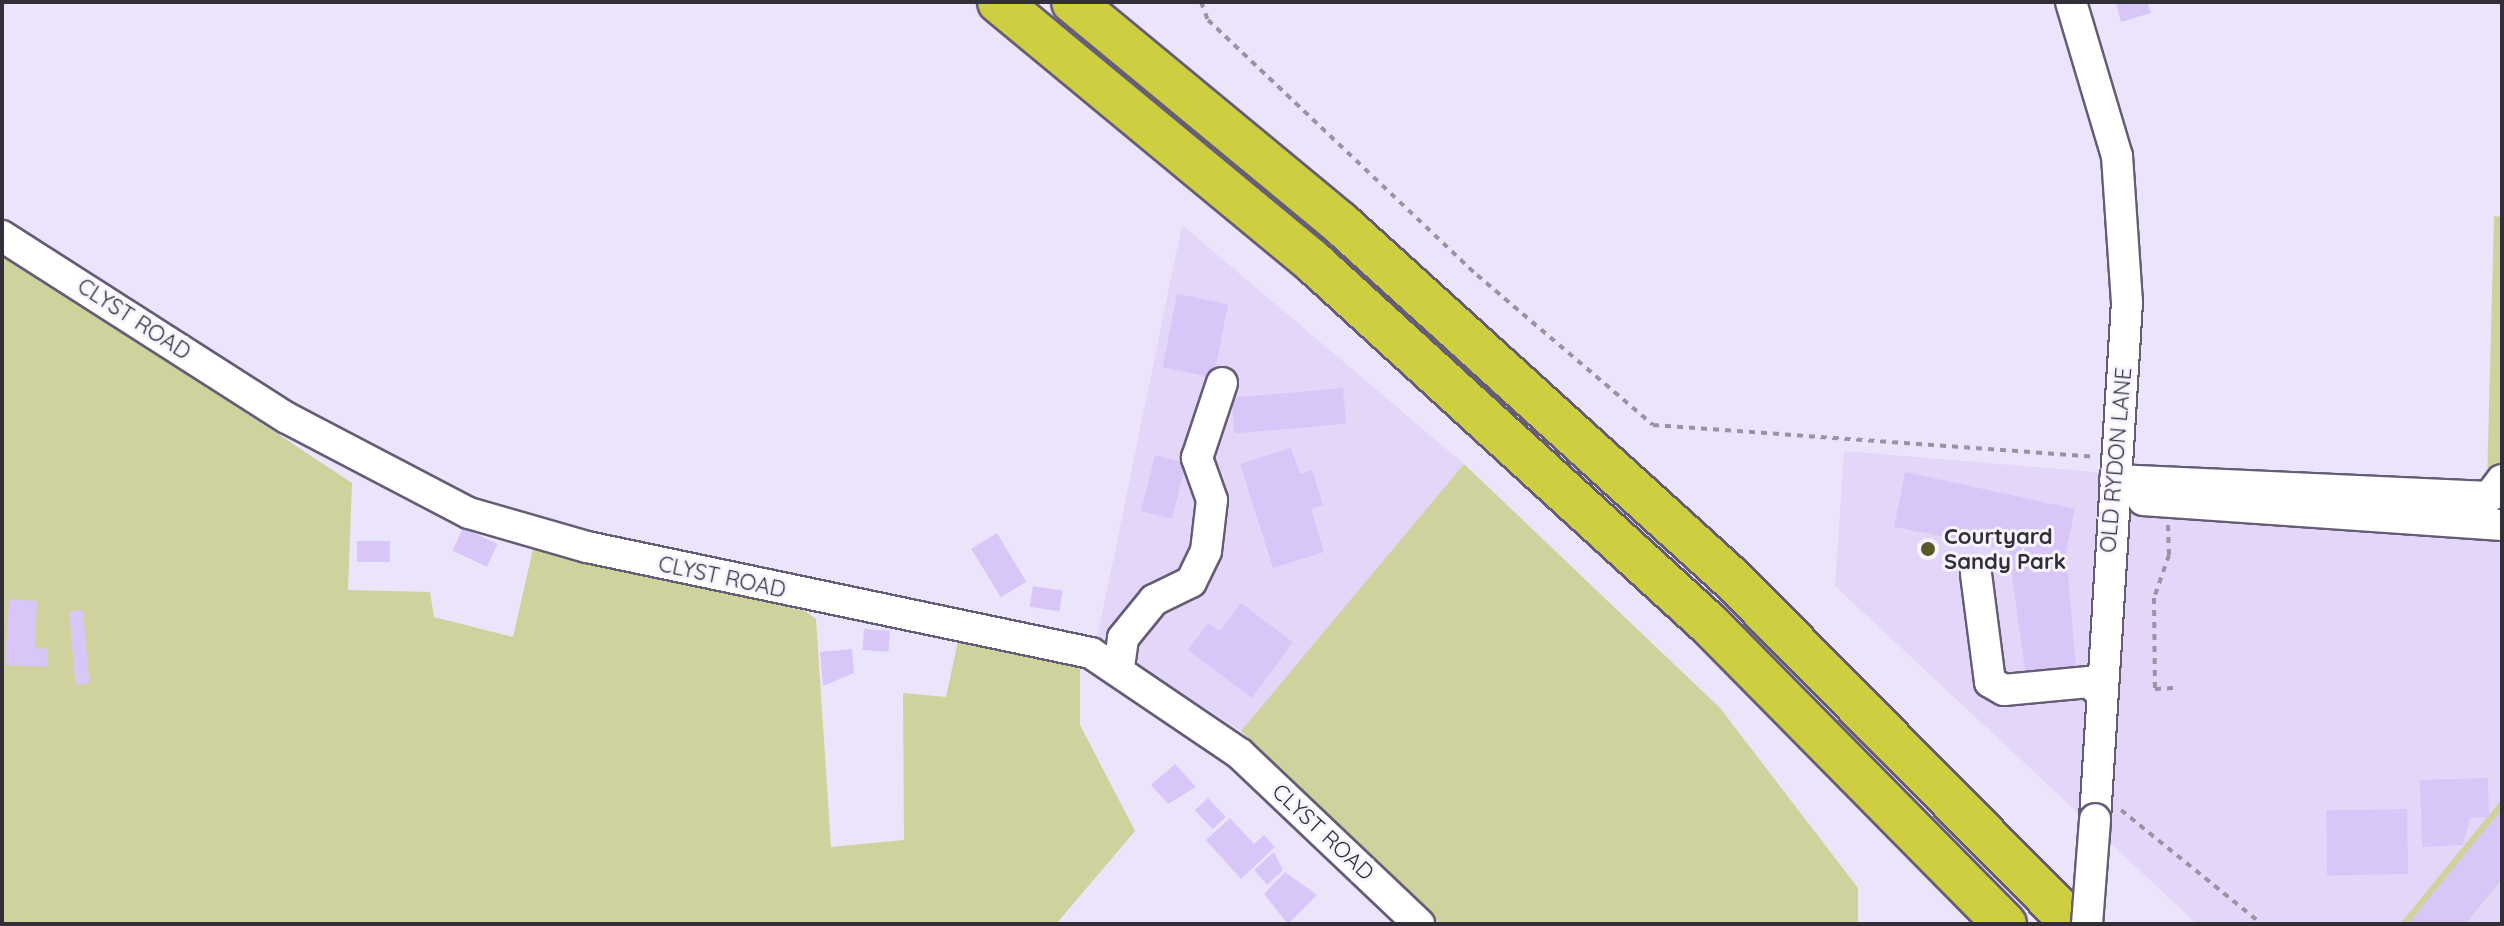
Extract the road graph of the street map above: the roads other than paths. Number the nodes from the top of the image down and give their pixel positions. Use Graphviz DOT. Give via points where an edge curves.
graph roads {
  1 [pos="999,2"];
  2 [pos="1073,2"];
  3 [pos="2075,15"];
  4 [pos="2,236"];
  5 [pos="1222,383"];
  6 [pos="2116,470"];
  7 [pos="2498,492"];
  8 [pos="2502,525"];
  9 [pos="1976,574"];
  10 [pos="1119,667"];
  11 [pos="2100,692"];
  12 [pos="2061,911"];
  13 [pos="1419,924"];
  14 [pos="2005,924"];
  15 [pos="2088,924"];
  1 -- 14 [label="highway" via="1255,211 1486,419 1710,625"];
  2 -- 12 [label="highway" via="1340,223 1721,570"];
  3 -- 6 [label="street, OLD RYDON LANE" via="2104,102 2124,200 2127,302"];
  4 -- 10 [label="street, CLYST ROAD" via="287,418 469,513 587,547 1091,653"];
  5 -- 10 [label="street" via="1197,458 1212,500 1206,551 1191,582 1154,600 1123,638"];
  6 -- 7 [label="street"];
  6 -- 8 [label="street"];
  6 -- 11 [label="street, OLD RYDON LANE"];
  9 -- 11 [label="street" via="1990,682 2004,690 2089,682"];
  10 -- 13 [label="street, CLYST ROAD" via="1240,754"];
  11 -- 15 [label="street, OLD RYDON LANE, bridge"];
  12 -- 15 [label="highway"];
}
